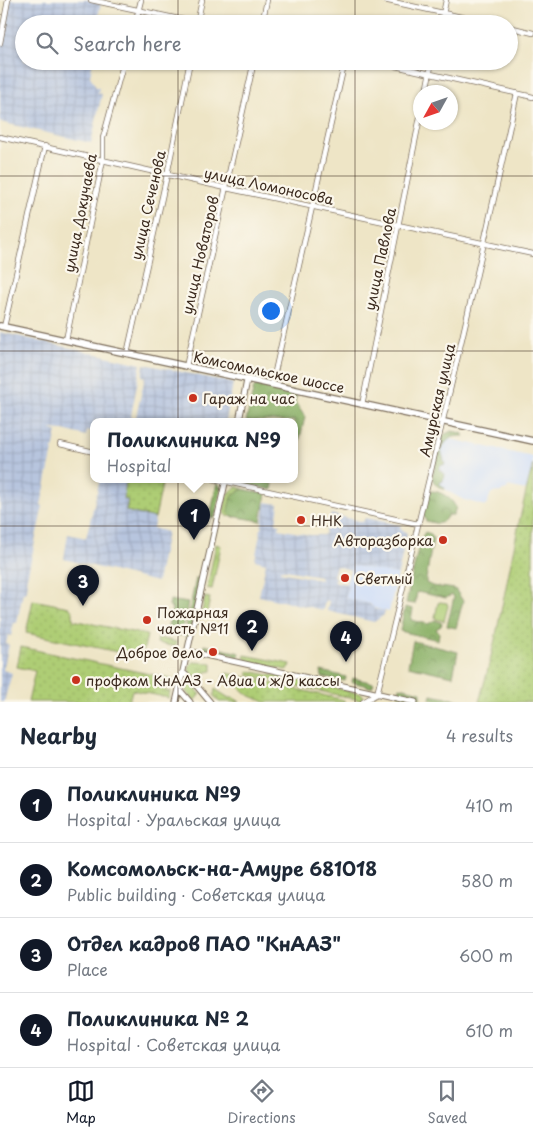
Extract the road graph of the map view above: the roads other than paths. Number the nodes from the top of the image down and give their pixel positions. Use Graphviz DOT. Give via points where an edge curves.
graph roads {
  1 [pos="8,0"];
  2 [pos="91,0"];
  3 [pos="141,0"];
  4 [pos="202,0"];
  5 [pos="267,0"];
  6 [pos="384,0"];
  7 [pos="446,0"];
  8 [pos="138,11"];
  9 [pos="444,13"];
  10 [pos="137,15"];
  11 [pos="158,15"];
  12 [pos="200,15"];
  13 [pos="264,15"];
  14 [pos="453,15"];
  15 [pos="518,29"];
  16 [pos="533,33"];
  17 [pos="0,43"];
  18 [pos="122,70"];
  19 [pos="188,70"];
  20 [pos="252,70"];
  21 [pos="343,70"];
  22 [pos="412,70"];
  23 [pos="431,70"];
  24 [pos="430,74"];
  25 [pos="428,85"];
  26 [pos="517,93"];
  27 [pos="533,97"];
  28 [pos="417,130"];
  29 [pos="0,137"];
  30 [pos="45,146"];
  31 [pos="103,160"];
  32 [pos="167,175"];
  33 [pos="226,188"];
  34 [pos="312,207"];
  35 [pos="398,225"];
  36 [pos="485,244"];
  37 [pos="533,254"];
  38 [pos="2,326"];
  39 [pos="66,340"];
  40 [pos="127,354"];
  41 [pos="186,366"];
  42 [pos="247,380"];
  43 [pos="272,385"];
  44 [pos="362,404"];
  45 [pos="240,418"];
  46 [pos="443,422"];
  47 [pos="533,434"];
  48 [pos="532,441"];
  49 [pos="60,444"];
  50 [pos="90,451"];
  51 [pos="225,483"];
  52 [pos="239,483"];
  53 [pos="418,524"];
  54 [pos="187,652"];
  55 [pos="183,673"];
  56 [pos="179,689"];
  57 [pos="378,694"];
  58 [pos="176,702"];
  59 [pos="190,702"];
  60 [pos="210,702"];
  61 [pos="363,702"];
  62 [pos="415,702"];
  1 -- 17 [label="street"];
  2 -- 8 [label="street"];
  3 -- 8 [label="street"];
  4 -- 12 [label="street"];
  5 -- 13 [label="street"];
  6 -- 9 [label="street"];
  7 -- 9 [label="street"];
  8 -- 10 [label="street"];
  8 -- 11 [label="street"];
  9 -- 14 [label="street"];
  15 -- 16 [label="street"];
  18 -- 31 [label="street, улица Докучаева" via="104,138"];
  19 -- 32 [label="street, улица Сеченова"];
  20 -- 33 [label="street, улица Новаторов"];
  21 -- 34 [label="street"];
  22 -- 24 [label="street"];
  23 -- 24 [label="street"];
  24 -- 25 [label="street"];
  24 -- 26 [label="street"];
  26 -- 27 [label="street"];
  26 -- 36 [label="street, Амурская улица"];
  28 -- 35 [label="street, улица Павлова"];
  29 -- 30 [label="street, улица Ломоносова"];
  30 -- 31 [label="street, улица Ломоносова"];
  30 -- 38 [label="street"];
  31 -- 32 [label="street, улица Ломоносова"];
  31 -- 39 [label="street, улица Докучаева"];
  32 -- 33 [label="street, улица Ломоносова"];
  32 -- 40 [label="street, улица Сеченова"];
  33 -- 34 [label="street, улица Ломоносова"];
  33 -- 41 [label="street, улица Новаторов"];
  34 -- 35 [label="street, улица Ломоносова"];
  34 -- 43 [label="street"];
  35 -- 36 [label="street, улица Ломоносова"];
  35 -- 44 [label="street, улица Павлова"];
  36 -- 37 [label="street, улица Ломоносова"];
  36 -- 46 [label="street, Амурская улица"];
  38 -- 39 [label="main road, Комсомольское шоссе"];
  39 -- 40 [label="main road, Комсомольское шоссе"];
  40 -- 41 [label="main road, Комсомольское шоссе"];
  41 -- 42 [label="main road, Комсомольское шоссе"];
  42 -- 43 [label="main road, Комсомольское шоссе"];
  42 -- 45 [label="street"];
  43 -- 44 [label="main road, Комсомольское шоссе"];
  44 -- 46 [label="main road, Комсомольское шоссе"];
  46 -- 48 [label="main road, Комсомольское шоссе"];
  46 -- 53 [label="street, Амурская улица"];
  47 -- 48 [label="street"];
  49 -- 50 [label="street"];
  51 -- 54 [label="street"];
  52 -- 53 [label="street"];
  53 -- 57 [label="street, Амурская улица"];
  54 -- 55 [label="street"];
  54 -- 57 [label="street"];
  55 -- 56 [label="street"];
  55 -- 60 [label="street"];
  56 -- 58 [label="street"];
  56 -- 59 [label="street"];
  57 -- 61 [label="street"];
  57 -- 62 [label="street"];
}
